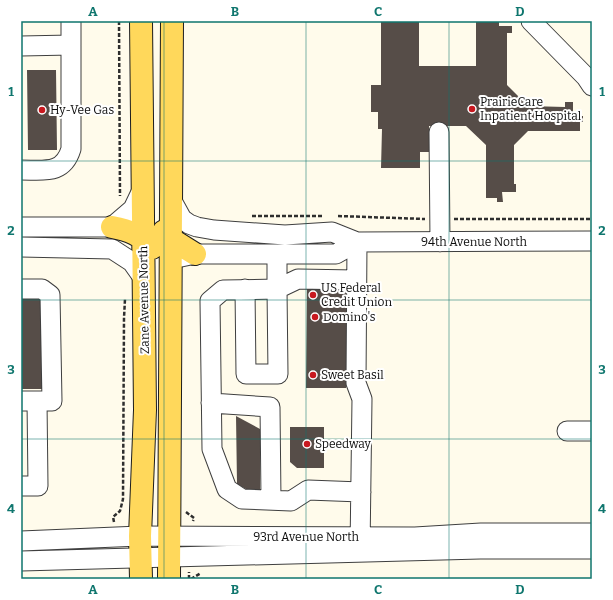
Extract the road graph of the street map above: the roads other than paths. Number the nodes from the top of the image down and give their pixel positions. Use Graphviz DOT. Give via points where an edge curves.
graph roads {
  1 [pos="70,21"];
  2 [pos="141,21"];
  3 [pos="146,21"];
  4 [pos="172,21"];
  5 [pos="531,21"];
  6 [pos="70,45"];
  7 [pos="21,46"];
  8 [pos="592,86"];
  9 [pos="439,132"];
  10 [pos="21,170"];
  11 [pos="143,187"];
  12 [pos="171,199"];
  13 [pos="21,227"];
  14 [pos="112,227"];
  15 [pos="144,239"];
  16 [pos="171,239"];
  17 [pos="592,241"];
  18 [pos="357,242"];
  19 [pos="440,242"];
  20 [pos="21,247"];
  21 [pos="195,254"];
  22 [pos="277,255"];
  23 [pos="170,265"];
  24 [pos="144,279"];
  25 [pos="355,280"];
  26 [pos="21,289"];
  27 [pos="245,289"];
  28 [pos="278,289"];
  29 [pos="169,395"];
  30 [pos="211,403"];
  31 [pos="33,406"];
  32 [pos="567,430"];
  33 [pos="592,431"];
  34 [pos="29,438"];
  35 [pos="29,464"];
  36 [pos="21,486"];
  37 [pos="361,492"];
  38 [pos="271,500"];
  39 [pos="592,533"];
  40 [pos="140,536"];
  41 [pos="21,541"];
  42 [pos="360,545"];
  43 [pos="169,547"];
  44 [pos="592,549"];
  45 [pos="141,557"];
  46 [pos="21,561"];
  47 [pos="141,579"];
  48 [pos="169,579"];
  1 -- 6 [label="street"];
  2 -- 11 [label="main road, Zane Avenue North"];
  3 -- 16 [label="main road" via="152,81 156,200 159,220"];
  4 -- 12 [label="main road, Zane Avenue North"];
  5 -- 8 [label="street"];
  6 -- 7 [label="street"];
  6 -- 10 [label="street" via="71,149 67,160 60,167"];
  9 -- 19 [label="street"];
  11 -- 14 [label="street" via="133,209"];
  11 -- 15 [label="main road, Zane Avenue North"];
  12 -- 16 [label="main road, Zane Avenue North"];
  12 -- 18 [label="street" via="182,219 197,227 285,235 332,232"];
  13 -- 14 [label="street"];
  14 -- 15 [label="main road" via="134,233"];
  15 -- 24 [label="main road, Zane Avenue North"];
  15 -- 29 [label="main road" via="157,261 160,289 159,343"];
  16 -- 21 [label="main road"];
  16 -- 23 [label="main road, Zane Avenue North"];
  17 -- 19 [label="street, 94th Avenue North"];
  18 -- 19 [label="street, 94th Avenue North"];
  18 -- 22 [label="street" via="336,254"];
  18 -- 25 [label="street"];
  20 -- 24 [label="street" via="112,249 132,262"];
  21 -- 22 [label="street"];
  21 -- 23 [label="street" via="178,258"];
  22 -- 28 [label="street"];
  23 -- 29 [label="main road, Zane Avenue North"];
  24 -- 40 [label="main road, Zane Avenue North" via="145,410"];
  25 -- 28 [label="street" via="298,279"];
  25 -- 37 [label="street" via="356,383 362,399"];
  26 -- 31 [label="street" via="42,289 50,295"];
  27 -- 28 [label="street"];
  27 -- 28 [label="street" via="246,374 278,374"];
  27 -- 30 [label="street" via="223,290 210,300"];
  29 -- 43 [label="main road, Zane Avenue North"];
  30 -- 38 [label="street" via="212,449 227,489 242,499"];
  30 -- 38 [label="street" via="270,407"];
  31 -- 34 [label="street"];
  32 -- 33 [label="street"];
  34 -- 35 [label="street"];
  35 -- 36 [label="street" via="38,486"];
  37 -- 38 [label="street" via="308,490 291,500"];
  37 -- 42 [label="street"];
  39 -- 42 [label="street, 93rd Avenue North" via="481,533 415,537"];
  40 -- 41 [label="street, 93rd Avenue North"];
  40 -- 43 [label="street, 93rd Avenue North"];
  40 -- 45 [label="main road, Zane Avenue North"];
  42 -- 43 [label="street, 93rd Avenue North"];
  42 -- 44 [label="street, 93rd Avenue North"];
  43 -- 45 [label="street, 93rd Avenue North"];
  43 -- 48 [label="main road, Zane Avenue North"];
  45 -- 46 [label="street, 93rd Avenue North"];
  45 -- 47 [label="main road, Zane Avenue North"];
}
